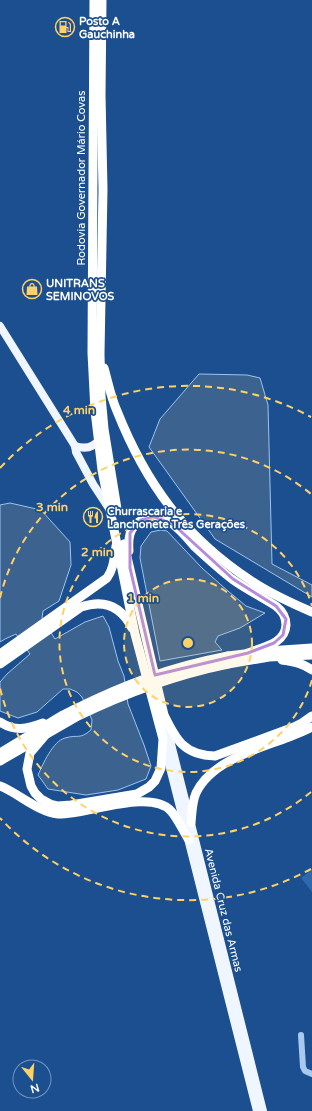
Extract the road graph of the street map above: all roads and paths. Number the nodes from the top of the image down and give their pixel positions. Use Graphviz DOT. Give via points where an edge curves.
graph roads {
  1 [pos="94,0"];
  2 [pos="102,0"];
  3 [pos="0,326"];
  4 [pos="100,354"];
  5 [pos="99,440"];
  6 [pos="75,446"];
  7 [pos="112,513"];
  8 [pos="117,539"];
  9 [pos="130,568"];
  10 [pos="312,612"];
  11 [pos="49,625"];
  12 [pos="136,634"];
  13 [pos="21,644"];
  14 [pos="312,648"];
  15 [pos="248,653"];
  16 [pos="0,654"];
  17 [pos="312,655"];
  18 [pos="269,657"];
  19 [pos="228,660"];
  20 [pos="0,664"];
  21 [pos="312,670"];
  22 [pos="74,713"];
  23 [pos="164,715"];
  24 [pos="61,716"];
  25 [pos="312,716"];
  26 [pos="0,722"];
  27 [pos="312,727"];
  28 [pos="46,733"];
  29 [pos="163,740"];
  30 [pos="0,753"];
  31 [pos="0,761"];
  32 [pos="0,786"];
  33 [pos="191,823"];
  34 [pos="189,840"];
  35 [pos="301,1035"];
  36 [pos="312,1074"];
  37 [pos="257,1111"];
  38 [pos="264,1111"];
  1 -- 5 [label="highway, Rodovia Governador Mário Covas" via="92,353"];
  2 -- 4 [label="highway" via="103,189"];
  3 -- 6 [label="main road"];
  4 -- 9 [label="highway" via="104,429 115,499"];
  4 -- 10 [label="highway" via="116,410 137,458 178,518 224,562 251,581"];
  5 -- 6 [label="main road" via="92,446"];
  5 -- 7 [label="highway, Rodovia Governador Mário Covas" via="102,470"];
  6 -- 7 [label="main road" via="93,484"];
  7 -- 8 [label="highway, Rodovia Governador Mário Covas"];
  8 -- 11 [label="highway" via="112,571 107,578"];
  8 -- 12 [label="highway, Rodovia Governador Mário Covas"];
  9 -- 15 [label="highway" via="128,542 134,526 141,520 155,517 168,521 207,558 276,606 284,615 285,630 279,640"];
  9 -- 23 [label="highway"];
  11 -- 12 [label="highway" via="81,608 107,604 129,621"];
  11 -- 13 [label="highway"];
  12 -- 29 [label="highway, Rodovia Governador Mário Covas"];
  13 -- 16 [label="highway"];
  13 -- 20 [label="highway"];
  14 -- 15 [label="highway"];
  15 -- 19 [label="highway"];
  17 -- 18 [label="highway"];
  18 -- 19 [label="highway"];
  18 -- 21 [label="highway" via="296,662"];
  19 -- 22 [label="highway, bridge"];
  22 -- 24 [label="highway"];
  22 -- 28 [label="highway"];
  23 -- 25 [label="highway" via="176,739 196,754 204,756 215,756 298,725"];
  23 -- 33 [label="main road, Avenida Cruz das Armas"];
  24 -- 26 [label="highway" via="24,729 10,728"];
  24 -- 30 [label="highway"];
  27 -- 33 [label="highway" via="234,759 212,772 196,794 192,804"];
  28 -- 29 [label="highway, Rodovia Governador Mário Covas" via="30,753 27,768 35,793 41,799 58,806 71,806 143,791 155,781 161,768"];
  28 -- 31 [label="highway"];
  29 -- 34 [label="main road, Avenida Cruz das Armas"];
  32 -- 34 [label="highway" via="40,808 57,814 137,802 158,803 171,810"];
  33 -- 38 [label="main road, Avenida Cruz das Armas"];
  34 -- 37 [label="main road, Avenida Cruz das Armas"];
  35 -- 36 [label="street" via="302,1067"];
}
